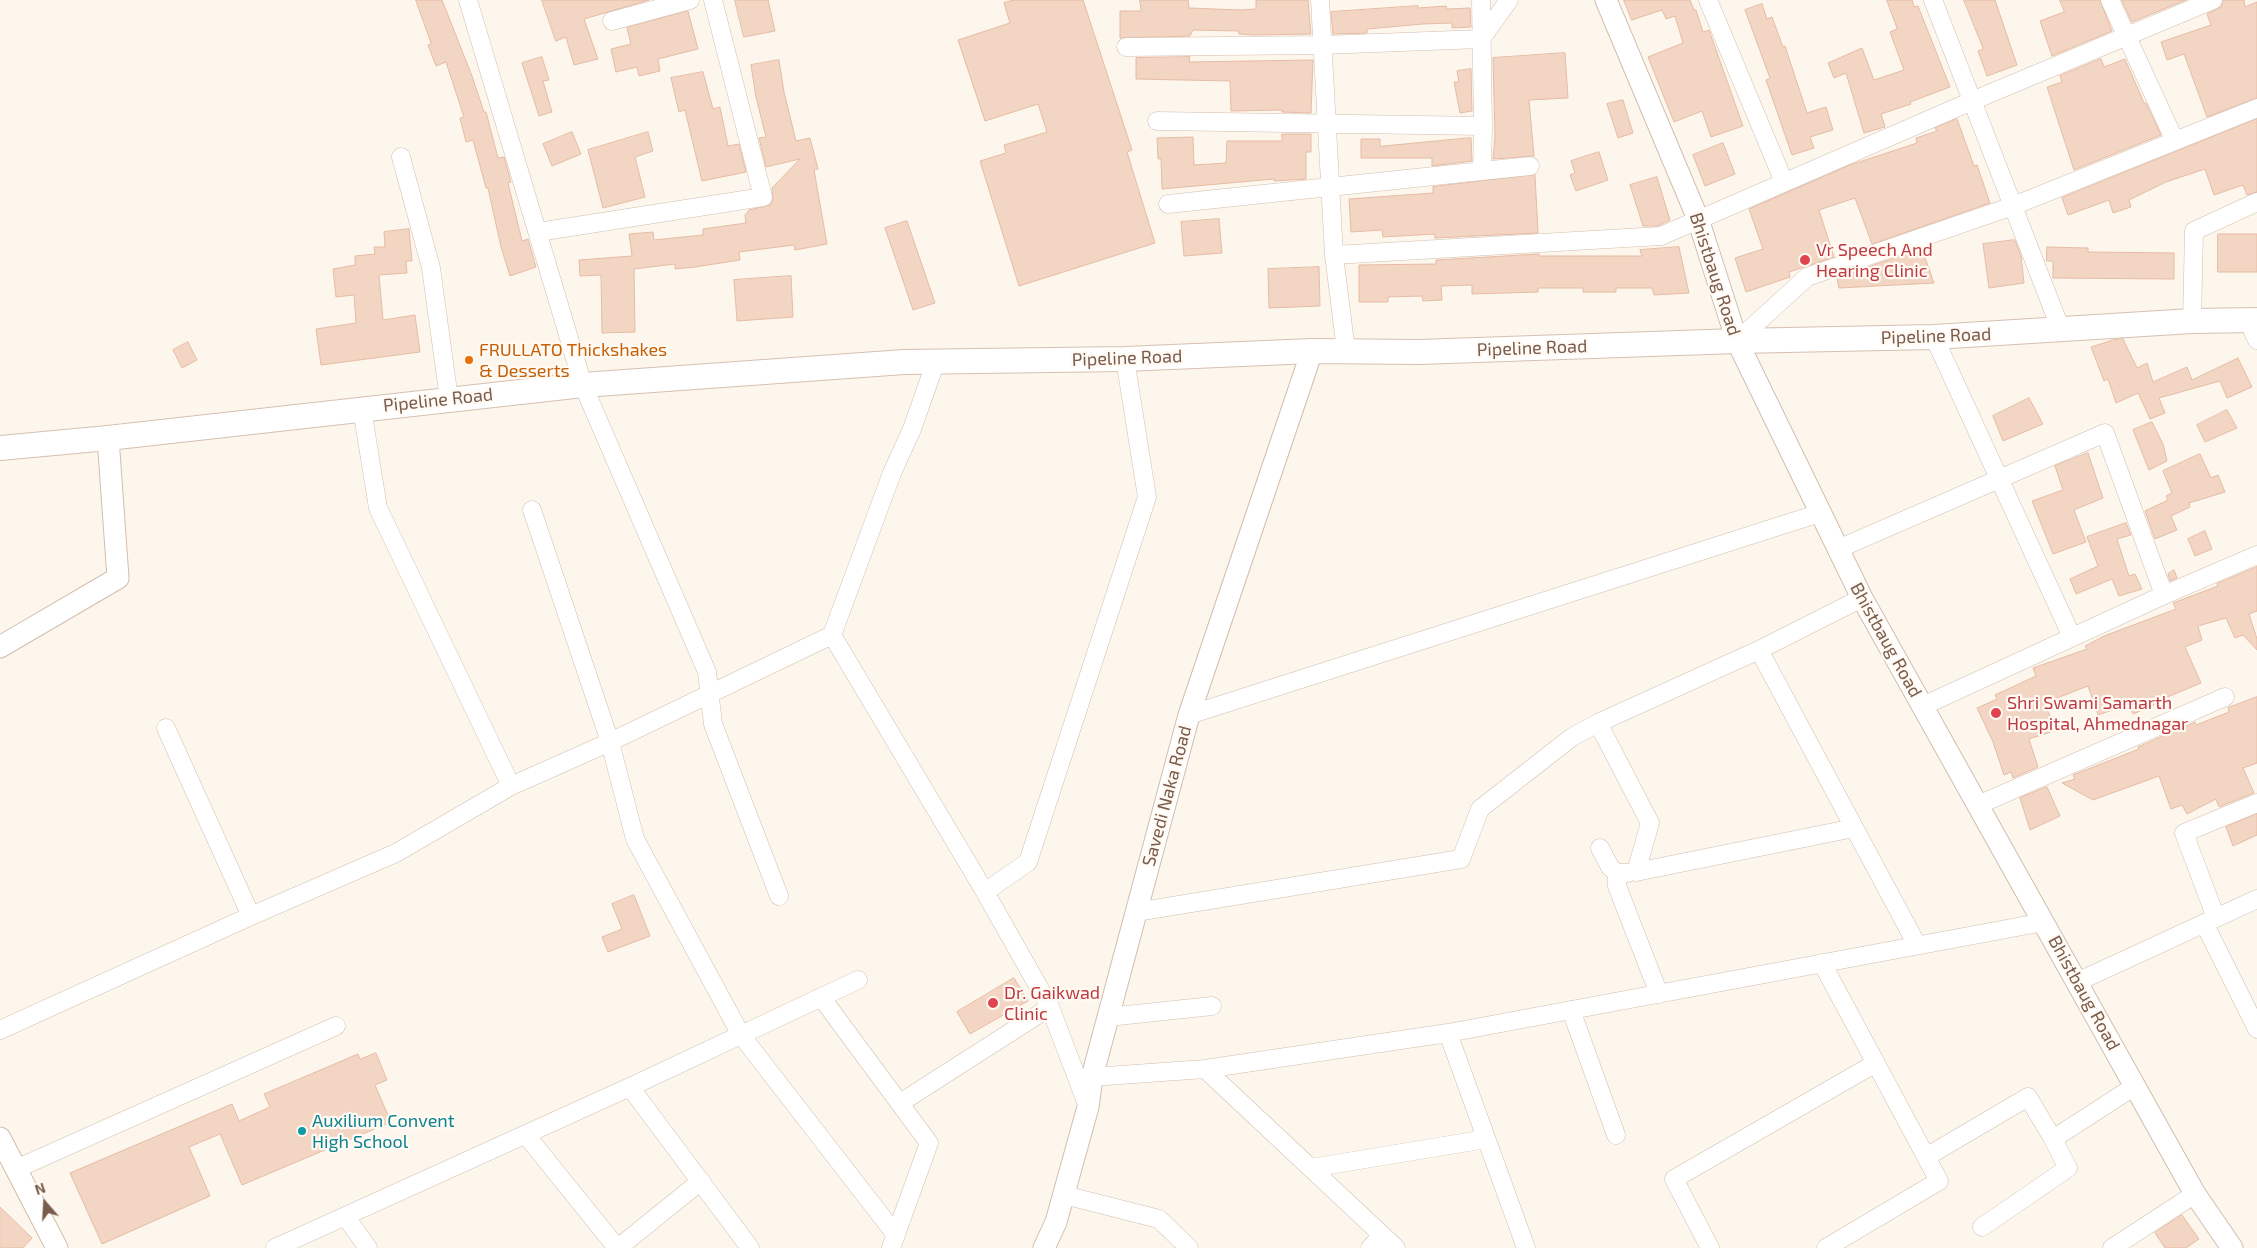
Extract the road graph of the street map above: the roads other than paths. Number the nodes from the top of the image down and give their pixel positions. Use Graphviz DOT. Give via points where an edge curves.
graph roads {
  1 [pos="468,0"];
  2 [pos="690,0"];
  3 [pos="713,0"];
  4 [pos="1320,0"];
  5 [pos="1481,0"];
  6 [pos="1509,0"];
  7 [pos="1606,0"];
  8 [pos="1708,0"];
  9 [pos="1933,0"];
  10 [pos="2110,0"];
  11 [pos="2213,0"];
  12 [pos="612,21"];
  13 [pos="2126,37"];
  14 [pos="1482,38"];
  15 [pos="1323,45"];
  16 [pos="1126,47"];
  17 [pos="1972,101"];
  18 [pos="2257,108"];
  19 [pos="1157,121"];
  20 [pos="1327,124"];
  21 [pos="1483,126"];
  22 [pos="2175,141"];
  23 [pos="401,157"];
  24 [pos="1530,166"];
  25 [pos="1482,172"];
  26 [pos="1784,182"];
  27 [pos="1330,186"];
  28 [pos="2257,202"];
  29 [pos="1168,204"];
  30 [pos="2013,206"];
  31 [pos="1698,219"];
  32 [pos="538,232"];
  33 [pos="1334,255"];
  34 [pos="2192,321"];
  35 [pos="2254,327"];
  36 [pos="2060,330"];
  37 [pos="1934,337"];
  38 [pos="1737,341"];
  39 [pos="1312,351"];
  40 [pos="1346,351"];
  41 [pos="1125,359"];
  42 [pos="936,361"];
  43 [pos="583,385"];
  44 [pos="449,399"];
  45 [pos="362,409"];
  46 [pos="108,438"];
  47 [pos="0,448"];
  48 [pos="1999,480"];
  49 [pos="532,510"];
  50 [pos="1820,513"];
  51 [pos="1838,549"];
  52 [pos="2257,555"];
  53 [pos="2164,595"];
  54 [pos="1862,598"];
  55 [pos="832,635"];
  56 [pos="2072,637"];
  57 [pos="0,647"];
  58 [pos="1760,650"];
  59 [pos="708,695"];
  60 [pos="2225,697"];
  61 [pos="1923,706"];
  62 [pos="1189,715"];
  63 [pos="1598,723"];
  64 [pos="166,728"];
  65 [pos="610,742"];
  66 [pos="511,786"];
  67 [pos="2257,803"];
  68 [pos="1978,805"];
  69 [pos="1854,828"];
  70 [pos="1600,848"];
  71 [pos="1636,872"];
  72 [pos="1617,873"];
  73 [pos="985,892"];
  74 [pos="779,896"];
  75 [pos="2257,899"];
  76 [pos="1136,912"];
  77 [pos="250,916"];
  78 [pos="2210,920"];
  79 [pos="2044,922"];
  80 [pos="1917,945"];
  81 [pos="1822,963"];
  82 [pos="858,980"];
  83 [pos="2077,982"];
  84 [pos="1658,994"];
  85 [pos="821,997"];
  86 [pos="1212,1006"];
  87 [pos="1050,1007"];
  88 [pos="1571,1010"];
  89 [pos="1108,1017"];
  90 [pos="336,1026"];
  91 [pos="2257,1029"];
  92 [pos="0,1030"];
  93 [pos="1448,1033"];
  94 [pos="741,1035"];
  95 [pos="1876,1063"];
  96 [pos="1205,1069"];
  97 [pos="1092,1076"];
  98 [pos="2135,1086"];
  99 [pos="630,1087"];
  100 [pos="900,1103"];
  101 [pos="1088,1107"];
  102 [pos="526,1135"];
  103 [pos="1616,1135"];
  104 [pos="0,1138"];
  105 [pos="1486,1139"];
  106 [pos="2053,1139"];
  107 [pos="1926,1157"];
  108 [pos="1310,1168"];
  109 [pos="16,1169"];
  110 [pos="701,1181"];
  111 [pos="1064,1194"];
  112 [pos="2194,1194"];
  113 [pos="345,1216"];
  114 [pos="1982,1227"];
  115 [pos="1376,1241"];
  116 [pos="894,1242"];
  117 [pos="57,1248"];
  118 [pos="275,1248"];
  119 [pos="368,1248"];
  120 [pos="617,1248"];
  121 [pos="750,1248"];
  122 [pos="1044,1248"];
  123 [pos="1189,1248"];
  124 [pos="1396,1248"];
  125 [pos="1526,1248"];
  126 [pos="1710,1248"];
  127 [pos="1826,1248"];
  128 [pos="2112,1248"];
  129 [pos="2232,1248"];
  1 -- 32 [label="street"];
  2 -- 12 [label="street"];
  3 -- 32 [label="street" via="763,197"];
  4 -- 15 [label="street"];
  5 -- 14 [label="street"];
  6 -- 14 [label="street"];
  7 -- 31 [label="street, Bhistbaug Road"];
  8 -- 26 [label="street"];
  9 -- 17 [label="street"];
  10 -- 13 [label="street"];
  11 -- 13 [label="street"];
  13 -- 17 [label="street"];
  13 -- 22 [label="street"];
  14 -- 15 [label="street"];
  14 -- 21 [label="street"];
  15 -- 16 [label="street"];
  15 -- 20 [label="street"];
  17 -- 26 [label="street"];
  17 -- 30 [label="street"];
  18 -- 22 [label="street"];
  19 -- 20 [label="street"];
  20 -- 21 [label="street"];
  20 -- 27 [label="street"];
  21 -- 25 [label="street"];
  22 -- 30 [label="street"];
  23 -- 44 [label="street" via="431,268"];
  24 -- 25 [label="street"];
  25 -- 27 [label="street"];
  26 -- 31 [label="street"];
  27 -- 29 [label="street"];
  27 -- 33 [label="street"];
  28 -- 34 [label="street" via="2194,231"];
  30 -- 36 [label="street"];
  30 -- 38 [label="street" via="1807,277"];
  31 -- 33 [label="street" via="1661,236"];
  31 -- 38 [label="street, Bhistbaug Road"];
  32 -- 43 [label="street"];
  33 -- 40 [label="street"];
  34 -- 35 [label="main road, Pipeline Road"];
  34 -- 36 [label="main road, Pipeline Road"];
  36 -- 37 [label="main road, Pipeline Road"];
  37 -- 38 [label="main road, Pipeline Road"];
  37 -- 48 [label="street"];
  38 -- 40 [label="main road, Pipeline Road" via="1419,352"];
  38 -- 50 [label="street, Bhistbaug Road"];
  39 -- 40 [label="main road, Pipeline Road"];
  39 -- 41 [label="main road, Pipeline Road"];
  39 -- 62 [label="street, Savedi Naka Road"];
  41 -- 42 [label="main road, Pipeline Road"];
  41 -- 73 [label="street" via="1147,498 1028,862"];
  42 -- 43 [label="main road, Pipeline Road"];
  42 -- 55 [label="street"];
  43 -- 44 [label="main road, Pipeline Road"];
  43 -- 59 [label="street" via="707,672"];
  44 -- 45 [label="main road, Pipeline Road"];
  45 -- 46 [label="main road, Pipeline Road"];
  45 -- 66 [label="street" via="378,508"];
  46 -- 47 [label="main road, Pipeline Road"];
  46 -- 57 [label="street" via="118,578"];
  48 -- 51 [label="street"];
  48 -- 53 [label="street" via="2105,434"];
  48 -- 56 [label="street"];
  49 -- 65 [label="street"];
  50 -- 51 [label="street, Bhistbaug Road"];
  50 -- 62 [label="street"];
  51 -- 54 [label="street, Bhistbaug Road"];
  52 -- 53 [label="street"];
  53 -- 56 [label="street"];
  54 -- 58 [label="street"];
  54 -- 61 [label="street, Bhistbaug Road"];
  55 -- 59 [label="street"];
  55 -- 73 [label="street"];
  56 -- 61 [label="street"];
  58 -- 63 [label="street"];
  58 -- 69 [label="street"];
  59 -- 65 [label="street"];
  59 -- 74 [label="street" via="713,724"];
  60 -- 68 [label="street"];
  61 -- 68 [label="street, Bhistbaug Road"];
  62 -- 76 [label="street, Savedi Naka Road"];
  63 -- 71 [label="street" via="1650,823"];
  63 -- 76 [label="street" via="1572,737 1480,809 1461,859"];
  64 -- 77 [label="street"];
  65 -- 66 [label="street"];
  65 -- 94 [label="street" via="635,839"];
  66 -- 77 [label="street" via="396,853"];
  67 -- 78 [label="street" via="2184,833"];
  68 -- 79 [label="street, Bhistbaug Road"];
  69 -- 71 [label="street"];
  69 -- 80 [label="street"];
  70 -- 72 [label="street"];
  71 -- 72 [label="street"];
  72 -- 84 [label="street" via="1617,886"];
  73 -- 87 [label="street"];
  75 -- 78 [label="street"];
  76 -- 89 [label="street, Savedi Naka Road"];
  77 -- 92 [label="street"];
  78 -- 83 [label="street"];
  78 -- 91 [label="street"];
  79 -- 80 [label="street"];
  79 -- 83 [label="street, Bhistbaug Road"];
  80 -- 81 [label="street"];
  81 -- 84 [label="street"];
  81 -- 95 [label="street"];
  82 -- 85 [label="street"];
  83 -- 98 [label="street, Bhistbaug Road"];
  84 -- 88 [label="street"];
  85 -- 94 [label="street"];
  85 -- 100 [label="street"];
  86 -- 89 [label="street"];
  87 -- 100 [label="street"];
  87 -- 101 [label="street"];
  88 -- 93 [label="street"];
  88 -- 103 [label="street"];
  89 -- 97 [label="street, Savedi Naka Road"];
  90 -- 109 [label="street"];
  93 -- 96 [label="street"];
  93 -- 105 [label="street"];
  94 -- 99 [label="street"];
  94 -- 116 [label="street"];
  95 -- 107 [label="street"];
  95 -- 126 [label="street" via="1674,1179"];
  96 -- 97 [label="street"];
  96 -- 108 [label="street"];
  97 -- 101 [label="street, Savedi Naka Road"];
  98 -- 106 [label="street"];
  98 -- 112 [label="street, Bhistbaug Road"];
  99 -- 102 [label="street"];
  99 -- 110 [label="street"];
  100 -- 116 [label="street" via="929,1142"];
  101 -- 111 [label="street, Savedi Naka Road"];
  102 -- 113 [label="street"];
  102 -- 120 [label="street"];
  104 -- 109 [label="street"];
  105 -- 108 [label="street"];
  105 -- 125 [label="street"];
  106 -- 107 [label="street" via="2028,1096"];
  106 -- 114 [label="street" via="2068,1168"];
  107 -- 127 [label="street" via="1939,1181"];
  108 -- 115 [label="street"];
  109 -- 117 [label="street"];
  110 -- 120 [label="street"];
  110 -- 121 [label="street"];
  111 -- 122 [label="street, Savedi Naka Road"];
  111 -- 123 [label="street" via="1159,1219"];
  112 -- 128 [label="street"];
  112 -- 129 [label="street, Bhistbaug Road"];
  113 -- 118 [label="street"];
  113 -- 119 [label="street"];
  115 -- 124 [label="street"];
}
